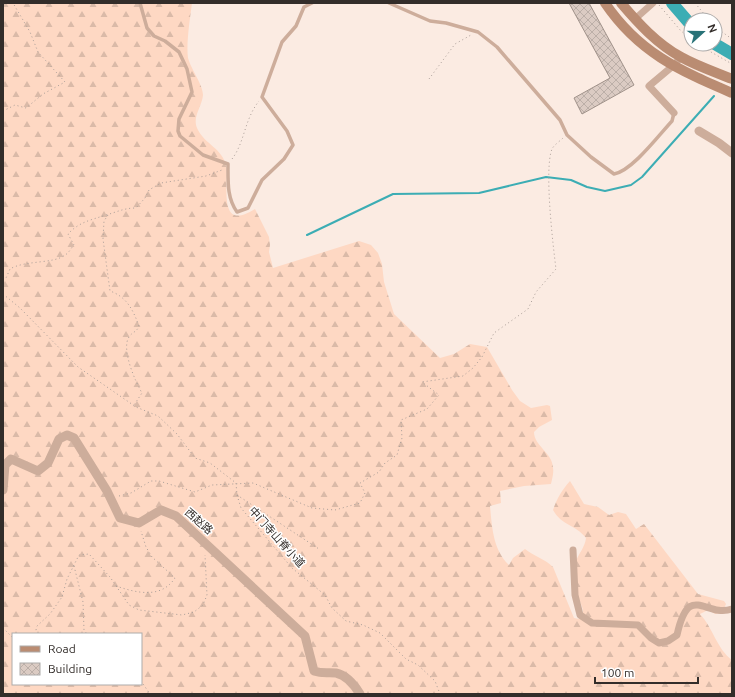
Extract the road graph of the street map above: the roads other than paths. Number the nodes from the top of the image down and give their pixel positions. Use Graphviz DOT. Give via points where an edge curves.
graph roads {
  1 [pos="140,3"];
  2 [pos="312,3"];
  3 [pos="389,3"];
  4 [pos="605,3"];
  5 [pos="621,3"];
  6 [pos="653,3"];
  7 [pos="634,19"];
  8 [pos="681,57"];
  9 [pos="674,65"];
  10 [pos="732,79"];
  11 [pos="732,93"];
  12 [pos="674,113"];
  13 [pos="699,131"];
  14 [pos="732,153"];
  15 [pos="3,490"];
  16 [pos="573,550"];
  17 [pos="732,610"];
  18 [pos="360,694"];
  1 -- 2 [label="lane" via="147,28 154,36 179,52 187,69 192,92 179,119 180,136 203,155 228,164 228,190 237,212 248,208 262,180 284,159 293,145 287,131 262,97 282,42 296,26 304,7"];
  3 -- 12 [label="lane" via="430,21 478,32 497,47 560,120 567,135 614,174 620,173 633,162 672,121"];
  4 -- 9 [label="main road" via="631,36 652,54"];
  5 -- 7 [label="main road"];
  6 -- 7 [label="street"];
  7 -- 8 [label="main road"];
  8 -- 9 [label="street"];
  8 -- 10 [label="main road"];
  9 -- 11 [label="main road"];
  9 -- 12 [label="street" via="650,86"];
  13 -- 14 [label="street"];
  15 -- 18 [label="street, 西赵路" via="5,465 11,459 38,471 48,463 59,439 67,435 74,438 107,491 120,518 139,523 161,510 176,516 305,636 314,671 323,674 338,673 352,683"];
  16 -- 17 [label="street" via="578,608 580,615 592,623 638,625 659,643 677,635 683,614 691,606 700,604"];
}
